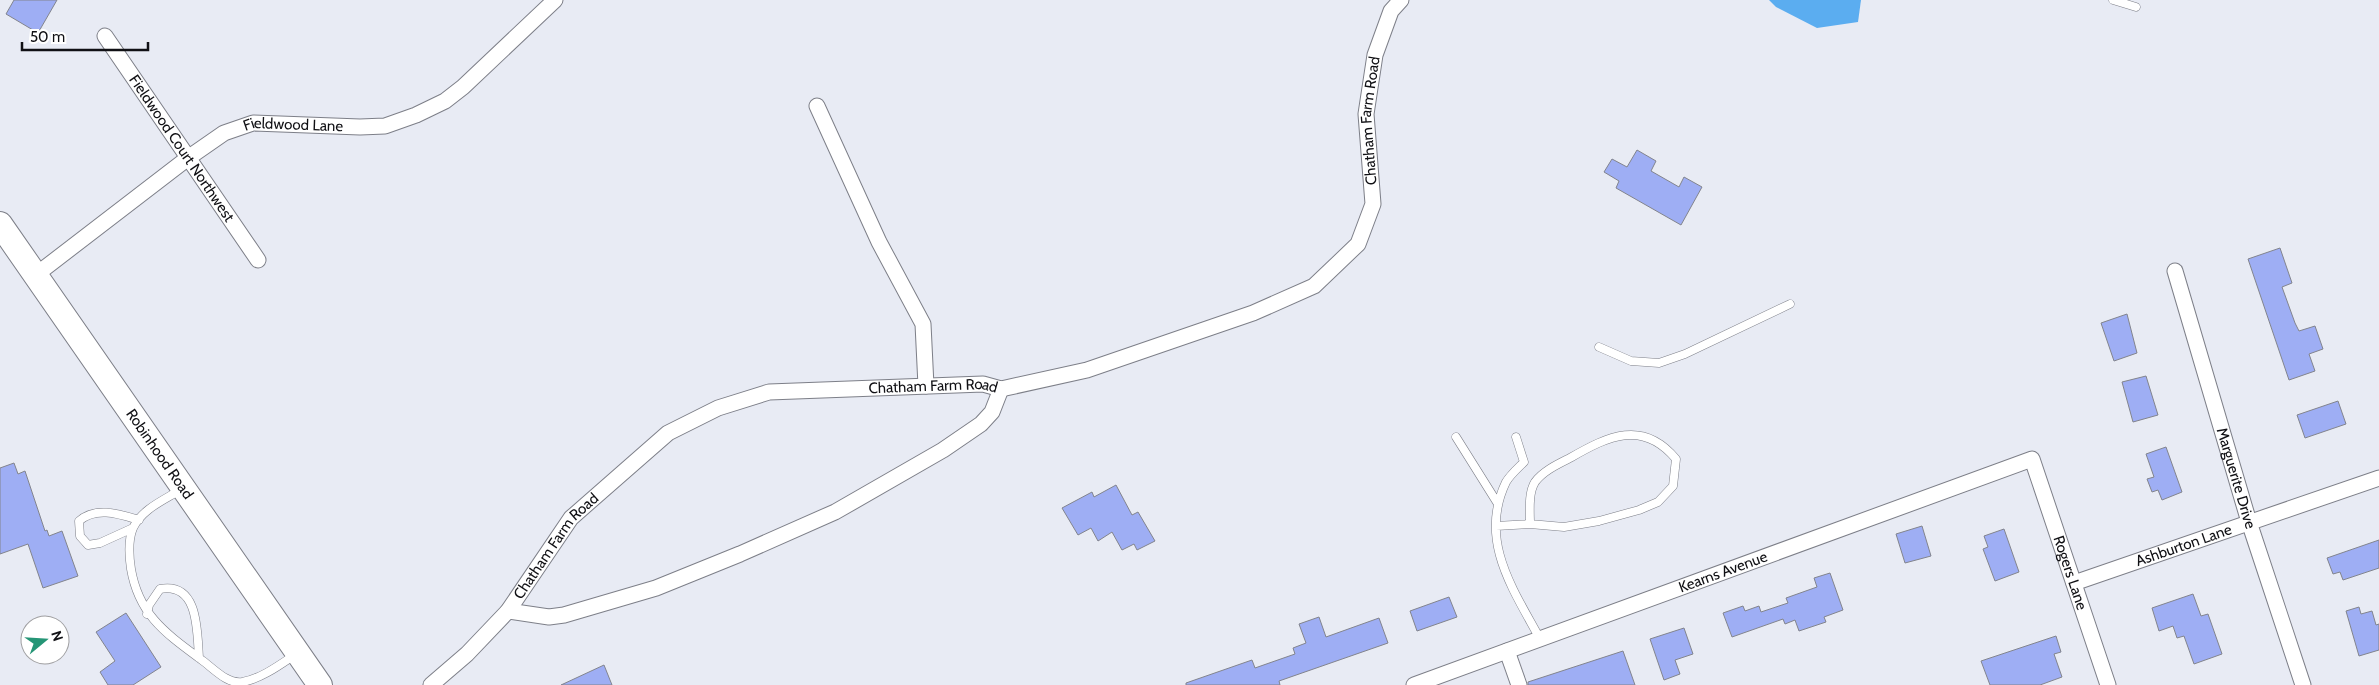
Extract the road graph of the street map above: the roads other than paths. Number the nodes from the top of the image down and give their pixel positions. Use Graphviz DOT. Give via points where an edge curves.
graph roads {
  1 [pos="554,0"];
  2 [pos="1401,0"];
  3 [pos="2113,0"];
  4 [pos="2136,7"];
  5 [pos="105,36"];
  6 [pos="817,106"];
  7 [pos="188,158"];
  8 [pos="0,224"];
  9 [pos="258,260"];
  10 [pos="2175,271"];
  11 [pos="37,274"];
  12 [pos="1790,304"];
  13 [pos="1599,347"];
  14 [pos="926,386"];
  15 [pos="1002,389"];
  16 [pos="1456,437"];
  17 [pos="1516,437"];
  18 [pos="2032,460"];
  19 [pos="2379,478"];
  20 [pos="184,488"];
  21 [pos="1498,504"];
  22 [pos="139,520"];
  23 [pos="2248,522"];
  24 [pos="1530,524"];
  25 [pos="1496,526"];
  26 [pos="133,528"];
  27 [pos="2074,583"];
  28 [pos="508,611"];
  29 [pos="147,614"];
  30 [pos="1540,639"];
  31 [pos="1507,651"];
  32 [pos="298,653"];
  33 [pos="199,658"];
  34 [pos="320,685"];
  35 [pos="430,685"];
  36 [pos="1414,685"];
  37 [pos="1519,685"];
  38 [pos="2108,685"];
  39 [pos="2303,685"];
  1 -- 7 [label="street, Fieldwood Lane" via="463,87 416,116 385,126 253,123 224,133"];
  2 -- 15 [label="street, Chatham Farm Road" via="1391,11 1374,56 1366,114 1373,204 1358,244 1314,286 1254,313 1087,370"];
  3 -- 4 [label="lane"];
  5 -- 7 [label="street, Fieldwood Court Northwest"];
  6 -- 14 [label="street" via="879,242 923,324"];
  7 -- 9 [label="street, Fieldwood Court Northwest"];
  7 -- 11 [label="street, Fieldwood Lane"];
  8 -- 11 [label="main road, Robinhood Road"];
  10 -- 23 [label="street, Marguerite Drive"];
  11 -- 20 [label="main road, Robinhood Road"];
  12 -- 13 [label="lane" via="1686,354 1659,363 1631,361"];
  14 -- 15 [label="street, Chatham Farm Road" via="983,384"];
  14 -- 28 [label="street, Chatham Farm Road" via="769,392 718,408 668,433 571,518"];
  15 -- 28 [label="street" via="992,412 981,424 943,450 835,512 656,588 564,616"];
  16 -- 21 [label="lane"];
  17 -- 21 [label="lane" via="1524,462 1507,480"];
  18 -- 27 [label="street, Rogers Lane"];
  18 -- 30 [label="street, Kearns Avenue"];
  19 -- 23 [label="street, Ashburton Lane"];
  20 -- 22 [label="lane" via="145,512"];
  20 -- 32 [label="main road, Robinhood Road"];
  21 -- 25 [label="lane"];
  22 -- 26 [label="lane"];
  22 -- 26 [label="lane" via="103,512 86,515 79,521 80,536 88,545"];
  23 -- 27 [label="street, Ashburton Lane"];
  23 -- 39 [label="street, Marguerite Drive"];
  24 -- 24 [label="lane" via="1564,527 1599,521 1658,502 1673,486 1676,459 1650,438 1633,433 1610,438 1550,469 1534,483"];
  24 -- 25 [label="lane"];
  25 -- 30 [label="lane" via="1504,572"];
  26 -- 29 [label="lane" via="128,554 134,586"];
  27 -- 38 [label="street, Rogers Lane"];
  28 -- 35 [label="street, Chatham Farm Road" via="467,654"];
  29 -- 33 [label="lane"];
  29 -- 33 [label="lane" via="160,589 171,587 181,590 191,603"];
  30 -- 31 [label="street, Kearns Avenue"];
  31 -- 36 [label="street, Kearns Avenue"];
  31 -- 37 [label="street"];
  32 -- 33 [label="lane" via="270,671 242,682 229,680"];
  32 -- 34 [label="main road, Robinhood Road"];
}
